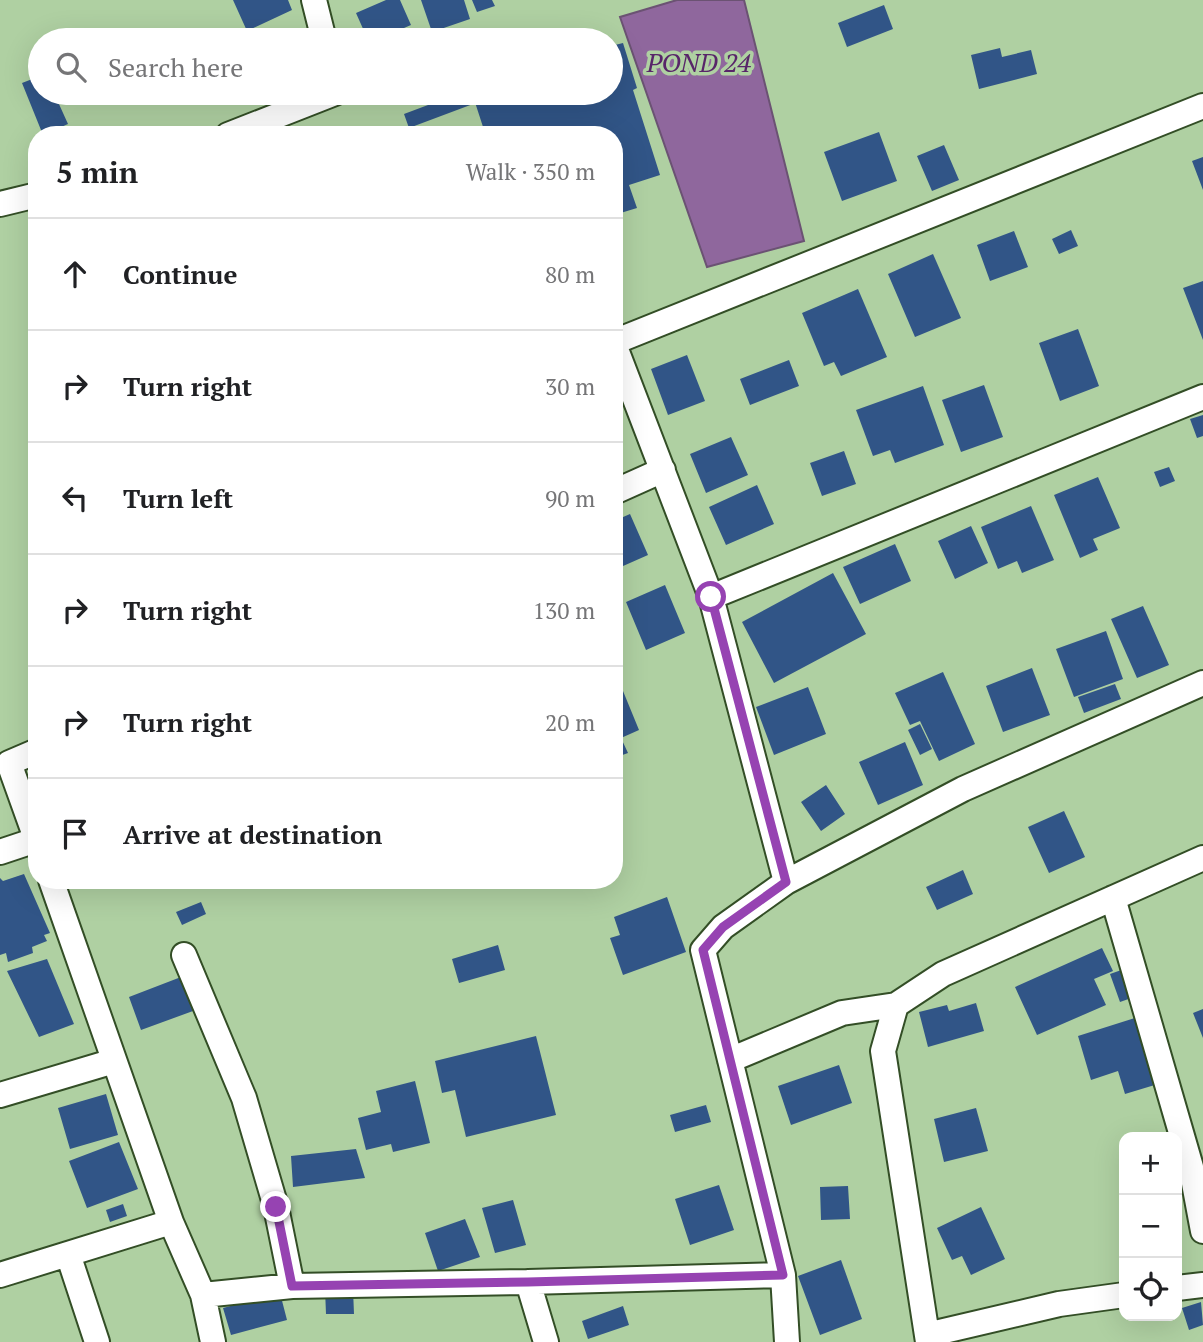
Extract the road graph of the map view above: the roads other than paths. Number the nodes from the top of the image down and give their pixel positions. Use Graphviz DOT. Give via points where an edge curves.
graph roads {
  1 [pos="314,0"];
  2 [pos="321,28"];
  3 [pos="304,105"];
  4 [pos="1203,106"];
  5 [pos="251,126"];
  6 [pos="28,197"];
  7 [pos="0,204"];
  8 [pos="623,339"];
  9 [pos="623,366"];
  10 [pos="1203,397"];
  11 [pos="663,470"];
  12 [pos="623,488"];
  13 [pos="711,597"];
  14 [pos="1203,683"];
  15 [pos="28,755"];
  16 [pos="28,815"];
  17 [pos="28,843"];
  18 [pos="0,852"];
  19 [pos="1203,858"];
  20 [pos="786,882"];
  21 [pos="54,889"];
  22 [pos="1114,898"];
  23 [pos="184,956"];
  24 [pos="896,1005"];
  25 [pos="730,1060"];
  26 [pos="114,1061"];
  27 [pos="0,1095"];
  28 [pos="171,1222"];
  29 [pos="1203,1231"];
  30 [pos="68,1254"];
  31 [pos="0,1275"];
  32 [pos="783,1275"];
  33 [pos="528,1282"];
  34 [pos="1203,1285"];
  35 [pos="292,1286"];
  36 [pos="1182,1287"];
  37 [pos="203,1295"];
  38 [pos="1119,1296"];
  39 [pos="928,1338"];
  40 [pos="97,1342"];
  41 [pos="213,1342"];
  42 [pos="546,1342"];
  43 [pos="787,1342"];
  1 -- 2 [label="street"];
  3 -- 5 [label="street"];
  4 -- 8 [label="street"];
  6 -- 7 [label="street"];
  9 -- 11 [label="street"];
  10 -- 13 [label="street"];
  11 -- 12 [label="street"];
  11 -- 13 [label="street"];
  13 -- 20 [label="street"];
  14 -- 20 [label="street" via="963,789"];
  15 -- 16 [label="street" via="9,763"];
  17 -- 18 [label="street"];
  19 -- 22 [label="street"];
  20 -- 25 [label="street" via="723,927 703,950"];
  21 -- 26 [label="street"];
  22 -- 24 [label="street" via="943,974"];
  22 -- 29 [label="street" via="1191,1167"];
  23 -- 35 [label="street" via="244,1098 276,1207"];
  24 -- 25 [label="street" via="842,1013"];
  24 -- 39 [label="street" via="883,1051"];
  25 -- 32 [label="street"];
  26 -- 27 [label="street"];
  26 -- 28 [label="street"];
  28 -- 30 [label="street"];
  28 -- 37 [label="street"];
  30 -- 31 [label="street"];
  30 -- 40 [label="street"];
  32 -- 33 [label="street"];
  32 -- 43 [label="street"];
  33 -- 35 [label="street"];
  33 -- 42 [label="street"];
  34 -- 36 [label="street"];
  35 -- 37 [label="street"];
  37 -- 41 [label="street"];
  38 -- 39 [label="street" via="1059,1304"];
}
